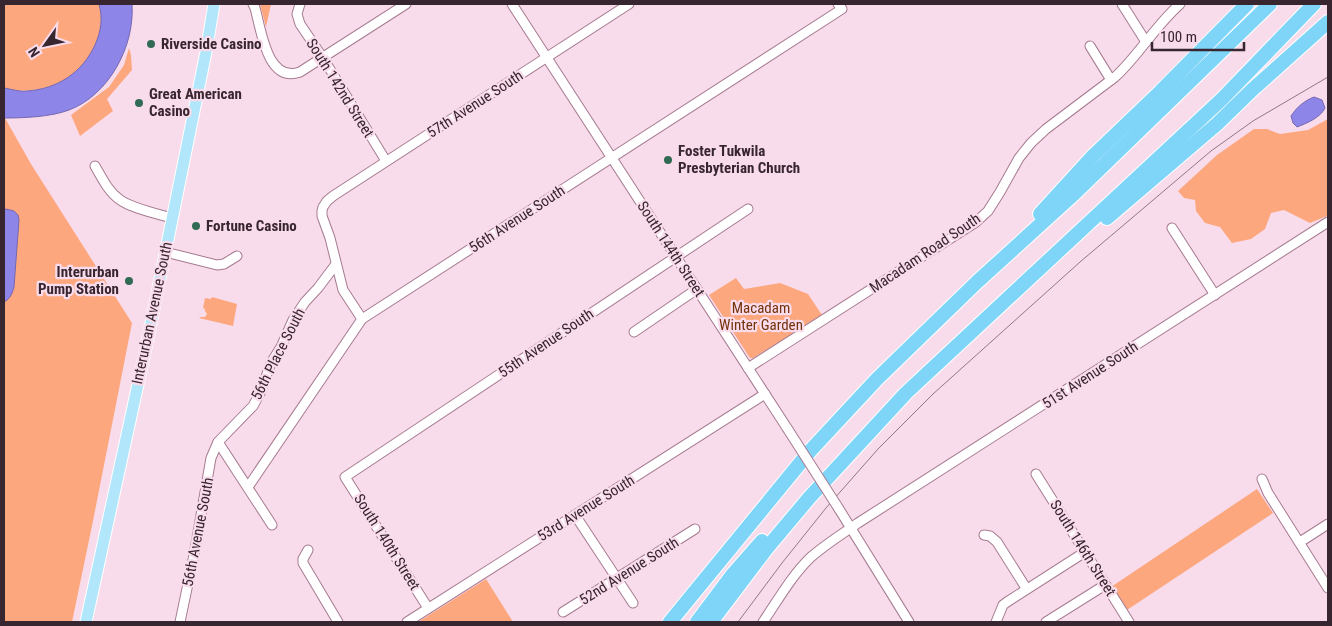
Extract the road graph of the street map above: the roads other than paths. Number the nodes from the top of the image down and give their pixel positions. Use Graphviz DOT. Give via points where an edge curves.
graph roads {
  1 [pos="214,4"];
  2 [pos="253,4"];
  3 [pos="300,4"];
  4 [pos="406,4"];
  5 [pos="512,4"];
  6 [pos="629,4"];
  7 [pos="1122,4"];
  8 [pos="1180,4"];
  9 [pos="1247,4"];
  10 [pos="1269,4"];
  11 [pos="1314,4"];
  12 [pos="840,7"];
  13 [pos="1328,12"];
  14 [pos="1328,22"];
  15 [pos="1146,42"];
  16 [pos="1090,46"];
  17 [pos="547,56"];
  18 [pos="322,58"];
  19 [pos="1112,80"];
  20 [pos="1253,89"];
  21 [pos="612,158"];
  22 [pos="386,161"];
  23 [pos="95,166"];
  24 [pos="748,209"];
  25 [pos="172,218"];
  26 [pos="1328,222"];
  27 [pos="1172,228"];
  28 [pos="165,252"];
  29 [pos="237,256"];
  30 [pos="676,257"];
  31 [pos="336,264"];
  32 [pos="977,282"];
  33 [pos="697,289"];
  34 [pos="1215,295"];
  35 [pos="362,319"];
  36 [pos="634,332"];
  37 [pos="966,336"];
  38 [pos="748,368"];
  39 [pos="765,394"];
  40 [pos="218,442"];
  41 [pos="1036,474"];
  42 [pos="345,477"];
  43 [pos="1262,479"];
  44 [pos="248,487"];
  45 [pos="809,498"];
  46 [pos="576,515"];
  47 [pos="1328,524"];
  48 [pos="272,525"];
  49 [pos="851,528"];
  50 [pos="695,529"];
  51 [pos="984,535"];
  52 [pos="1300,542"];
  53 [pos="308,550"];
  54 [pos="1085,552"];
  55 [pos="1325,576"];
  56 [pos="617,579"];
  57 [pos="1105,585"];
  58 [pos="1026,588"];
  59 [pos="1328,588"];
  60 [pos="633,603"];
  61 [pos="428,608"];
  62 [pos="563,612"];
  63 [pos="86,622"];
  64 [pos="180,622"];
  65 [pos="338,622"];
  66 [pos="407,622"];
  67 [pos="670,622"];
  68 [pos="697,622"];
  69 [pos="711,622"];
  70 [pos="763,622"];
  71 [pos="910,622"];
  72 [pos="996,622"];
  73 [pos="1046,622"];
  74 [pos="1129,622"];
  1 -- 25 [label="main road, Interurban Avenue South"];
  2 -- 18 [label="street" via="266,50 278,69 289,75"];
  3 -- 18 [label="street, South 142nd Street" via="297,14 300,24"];
  4 -- 18 [label="street"];
  5 -- 17 [label="street, South 144th Street"];
  6 -- 17 [label="street, 57th Avenue South"];
  7 -- 15 [label="street"];
  8 -- 15 [label="street, Macadam Road South"];
  9 -- 32 [label="highway" via="1094,156"];
  10 -- 32 [label="highway" via="1076,192"];
  11 -- 37 [label="highway" via="1222,99"];
  12 -- 21 [label="street, 56th Avenue South"];
  13 -- 20 [label="highway"];
  14 -- 20 [label="highway"];
  15 -- 19 [label="street, Macadam Road South"];
  16 -- 19 [label="street"];
  17 -- 21 [label="street, South 144th Street"];
  17 -- 22 [label="street, 57th Avenue South"];
  18 -- 22 [label="street, South 142nd Street"];
  19 -- 38 [label="street, Macadam Road South" via="1031,144 1019,158 988,211 976,222"];
  20 -- 37 [label="highway" via="1025,292"];
  21 -- 30 [label="street, South 144th Street"];
  21 -- 35 [label="street, 56th Avenue South"];
  22 -- 31 [label="street, 57th Avenue South" via="333,196 323,207 322,216"];
  23 -- 25 [label="street" via="120,200"];
  24 -- 30 [label="street, 55th Avenue South"];
  25 -- 28 [label="main road, Interurban Avenue South"];
  26 -- 34 [label="street, 51st Avenue South"];
  27 -- 34 [label="street"];
  28 -- 29 [label="street" via="217,265"];
  28 -- 63 [label="main road, Interurban Avenue South"];
  30 -- 33 [label="street, South 144th Street"];
  30 -- 42 [label="street, 55th Avenue South"];
  31 -- 35 [label="street" via="343,290"];
  31 -- 40 [label="street, 56th Place South" via="293,320 252,406"];
  32 -- 67 [label="highway" via="810,450"];
  33 -- 36 [label="street"];
  33 -- 38 [label="street, South 144th Street"];
  34 -- 49 [label="street, 51st Avenue South"];
  35 -- 44 [label="street, 56th Avenue South"];
  37 -- 45 [label="highway" via="906,393"];
  38 -- 39 [label="street, South 144th Street"];
  39 -- 46 [label="street, 53rd Avenue South"];
  39 -- 49 [label="street, South 144th Street, bridge"];
  40 -- 44 [label="street"];
  40 -- 64 [label="street, 56th Avenue South" via="211,459"];
  41 -- 54 [label="street, South 146th Street"];
  42 -- 61 [label="street, South 140th Street"];
  43 -- 52 [label="street"];
  44 -- 48 [label="street"];
  45 -- 68 [label="highway" via="760,543"];
  45 -- 69 [label="highway"];
  46 -- 56 [label="street"];
  46 -- 61 [label="street, 53rd Avenue South"];
  47 -- 52 [label="street"];
  49 -- 70 [label="street" via="810,558"];
  49 -- 71 [label="street, South 144th Street"];
  50 -- 56 [label="street, 52nd Avenue South"];
  51 -- 58 [label="street" via="996,542"];
  52 -- 55 [label="street"];
  53 -- 65 [label="street" via="303,563"];
  54 -- 57 [label="street, South 146th Street"];
  54 -- 58 [label="street"];
  55 -- 59 [label="street"];
  56 -- 60 [label="street"];
  56 -- 62 [label="street, 52nd Avenue South"];
  57 -- 73 [label="street"];
  57 -- 74 [label="street, South 146th Street"];
  58 -- 72 [label="street" via="1002,606"];
  61 -- 66 [label="street, 53rd Avenue South"];
}
